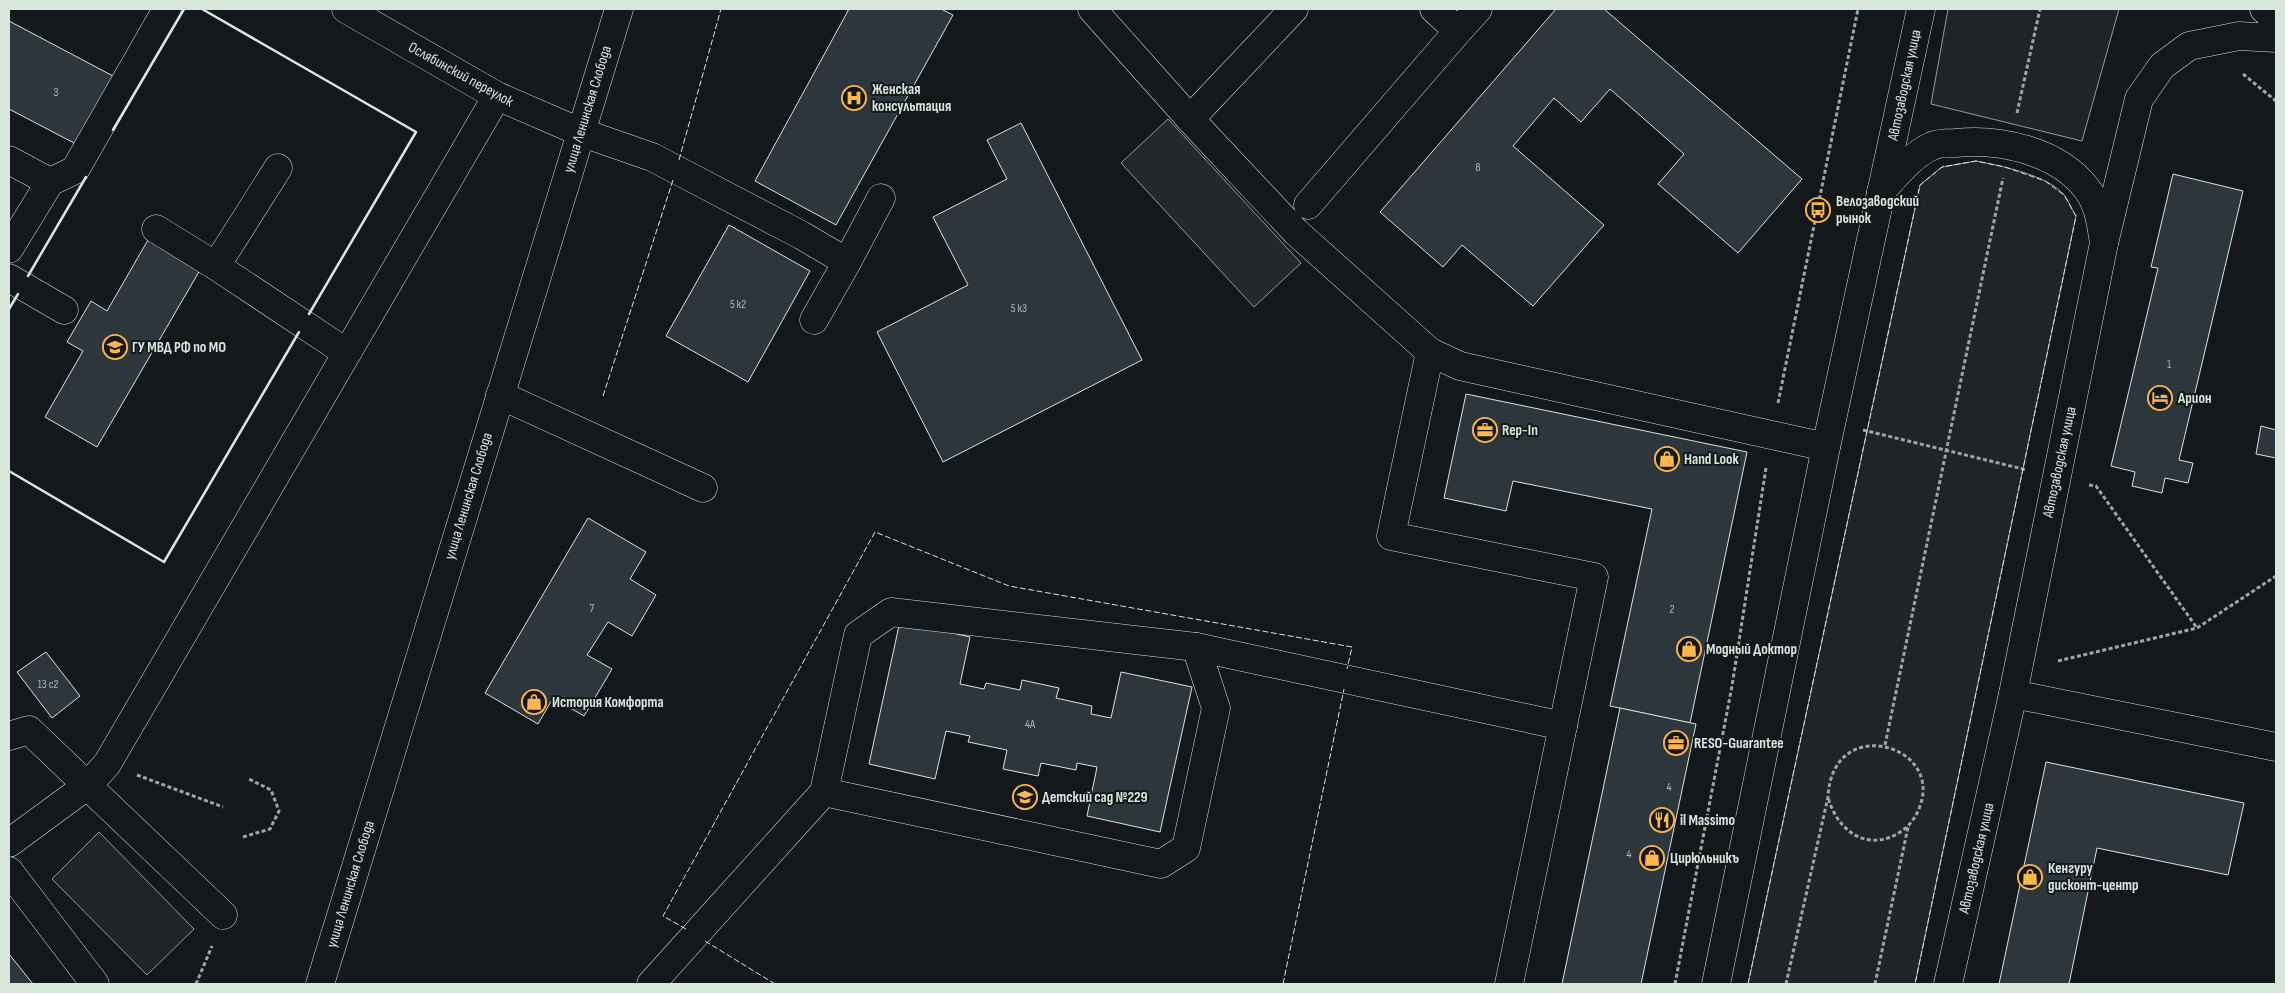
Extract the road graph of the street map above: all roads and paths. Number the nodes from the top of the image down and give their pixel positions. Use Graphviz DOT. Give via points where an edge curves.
graph roads {
  1 [pos="346,9"];
  2 [pos="619,9"];
  3 [pos="1294,9"];
  4 [pos="1434,9"];
  5 [pos="1478,9"];
  6 [pos="1858,9"];
  7 [pos="1921,9"];
  8 [pos="2040,9"];
  9 [pos="2264,9"];
  10 [pos="1098,11"];
  11 [pos="158,12"];
  12 [pos="2276,20"];
  13 [pos="1458,31"];
  14 [pos="2276,38"];
  15 [pos="2243,74"];
  16 [pos="497,96"];
  17 [pos="2276,100"];
  18 [pos="1190,119"];
  19 [pos="580,132"];
  20 [pos="2010,145"];
  21 [pos="9,160"];
  22 [pos="278,168"];
  23 [pos="50,182"];
  24 [pos="1881,192"];
  25 [pos="881,198"];
  26 [pos="1308,205"];
  27 [pos="156,229"];
  28 [pos="2104,243"];
  29 [pos="9,250"];
  30 [pos="847,262"];
  31 [pos="216,266"];
  32 [pos="9,278"];
  33 [pos="64,310"];
  34 [pos="814,320"];
  35 [pos="1430,352"];
  36 [pos="347,353"];
  37 [pos="500,395"];
  38 [pos="1860,430"];
  39 [pos="1771,436"];
  40 [pos="1826,446"];
  41 [pos="1946,450"];
  42 [pos="2056,477"];
  43 [pos="703,488"];
  44 [pos="2276,576"];
  45 [pos="2197,628"];
  46 [pos="1196,647"];
  47 [pos="2058,661"];
  48 [pos="2012,694"];
  49 [pos="1563,726"];
  50 [pos="9,736"];
  51 [pos="1885,745"];
  52 [pos="2276,747"];
  53 [pos="108,764"];
  54 [pos="249,779"];
  55 [pos="88,785"];
  56 [pos="824,792"];
  57 [pos="1828,797"];
  58 [pos="223,807"];
  59 [pos="1908,826"];
  60 [pos="243,837"];
  61 [pos="9,843"];
  62 [pos="9,871"];
  63 [pos="223,915"];
  64 [pos="95,984"];
  65 [pos="196,984"];
  66 [pos="320,984"];
  67 [pos="652,984"];
  68 [pos="1509,984"];
  69 [pos="1676,984"];
  70 [pos="1716,984"];
  71 [pos="1786,984"];
  72 [pos="1875,984"];
  73 [pos="1948,984"];
  1 -- 16 [label="main road, Ослябинский переулок"];
  2 -- 19 [label="main road, улица Ленинская Слобода"];
  3 -- 18 [label="main road"];
  4 -- 13 [label="main road"];
  5 -- 13 [label="main road"];
  6 -- 39 [label="path"];
  7 -- 24 [label="main road, Автозаводская улица"];
  8 -- 20 [label="path"];
  9 -- 12 [label="main road"];
  10 -- 18 [label="main road"];
  11 -- 23 [label="main road" via="75,170"];
  13 -- 26 [label="main road"];
  14 -- 28 [label="main road, Автозаводская улица" via="2239,36 2189,46 2162,66 2139,99"];
  15 -- 17 [label="path"];
  16 -- 19 [label="main road, Ослябинский переулок"];
  16 -- 36 [label="main road"];
  18 -- 35 [label="main road" via="1296,232"];
  19 -- 30 [label="main road, Ослябинский переулок" via="652,157"];
  19 -- 37 [label="main road, улица Ленинская Слобода"];
  20 -- 24 [label="main road" via="1976,140 1932,145 1904,166"];
  20 -- 28 [label="main road" via="2044,156 2072,172 2088,190 2099,214"];
  20 -- 41 [label="path"];
  21 -- 23 [label="main road"];
  22 -- 31 [label="main road"];
  23 -- 29 [label="main road"];
  24 -- 40 [label="main road, Автозаводская улица"];
  25 -- 30 [label="main road"];
  27 -- 31 [label="main road"];
  28 -- 42 [label="main road, Автозаводская улица"];
  30 -- 34 [label="main road"];
  31 -- 36 [label="main road"];
  32 -- 33 [label="main road"];
  35 -- 39 [label="main road" via="1460,366"];
  35 -- 49 [label="main road" via="1391,536 1594,578"];
  36 -- 53 [label="main road"];
  37 -- 43 [label="main road"];
  37 -- 66 [label="main road, улица Ленинская Слобода"];
  38 -- 41 [label="path"];
  39 -- 40 [label="main road"];
  39 -- 69 [label="path" via="1732,686"];
  40 -- 70 [label="main road, Автозаводская улица"];
  41 -- 42 [label="path"];
  41 -- 51 [label="path"];
  42 -- 45 [label="path" via="2096,486"];
  42 -- 48 [label="main road, Автозаводская улица"];
  44 -- 45 [label="path"];
  45 -- 47 [label="path"];
  46 -- 49 [label="main road"];
  46 -- 56 [label="main road" via="891,612 858,635"];
  46 -- 56 [label="main road" via="1216,708 1186,848 1161,864"];
  48 -- 52 [label="main road"];
  48 -- 73 [label="main road, Автозаводская улица"];
  49 -- 68 [label="main road"];
  50 -- 55 [label="main road" via="28,730"];
  51 -- 57 [label="path" via="1856,748 1843,757 1828,782"];
  51 -- 59 [label="path" via="1899,750 1910,760 1923,786 1922,801"];
  53 -- 55 [label="main road"];
  53 -- 58 [label="path"];
  54 -- 60 [label="path" via="271,790 279,811 270,829"];
  55 -- 61 [label="main road"];
  55 -- 63 [label="main road"];
  56 -- 67 [label="main road"];
  57 -- 59 [label="path" via="1840,824 1859,836 1881,839 1896,835"];
  57 -- 71 [label="path"];
  59 -- 72 [label="path"];
  62 -- 64 [label="main road"];
  63 -- 65 [label="path"];
}
